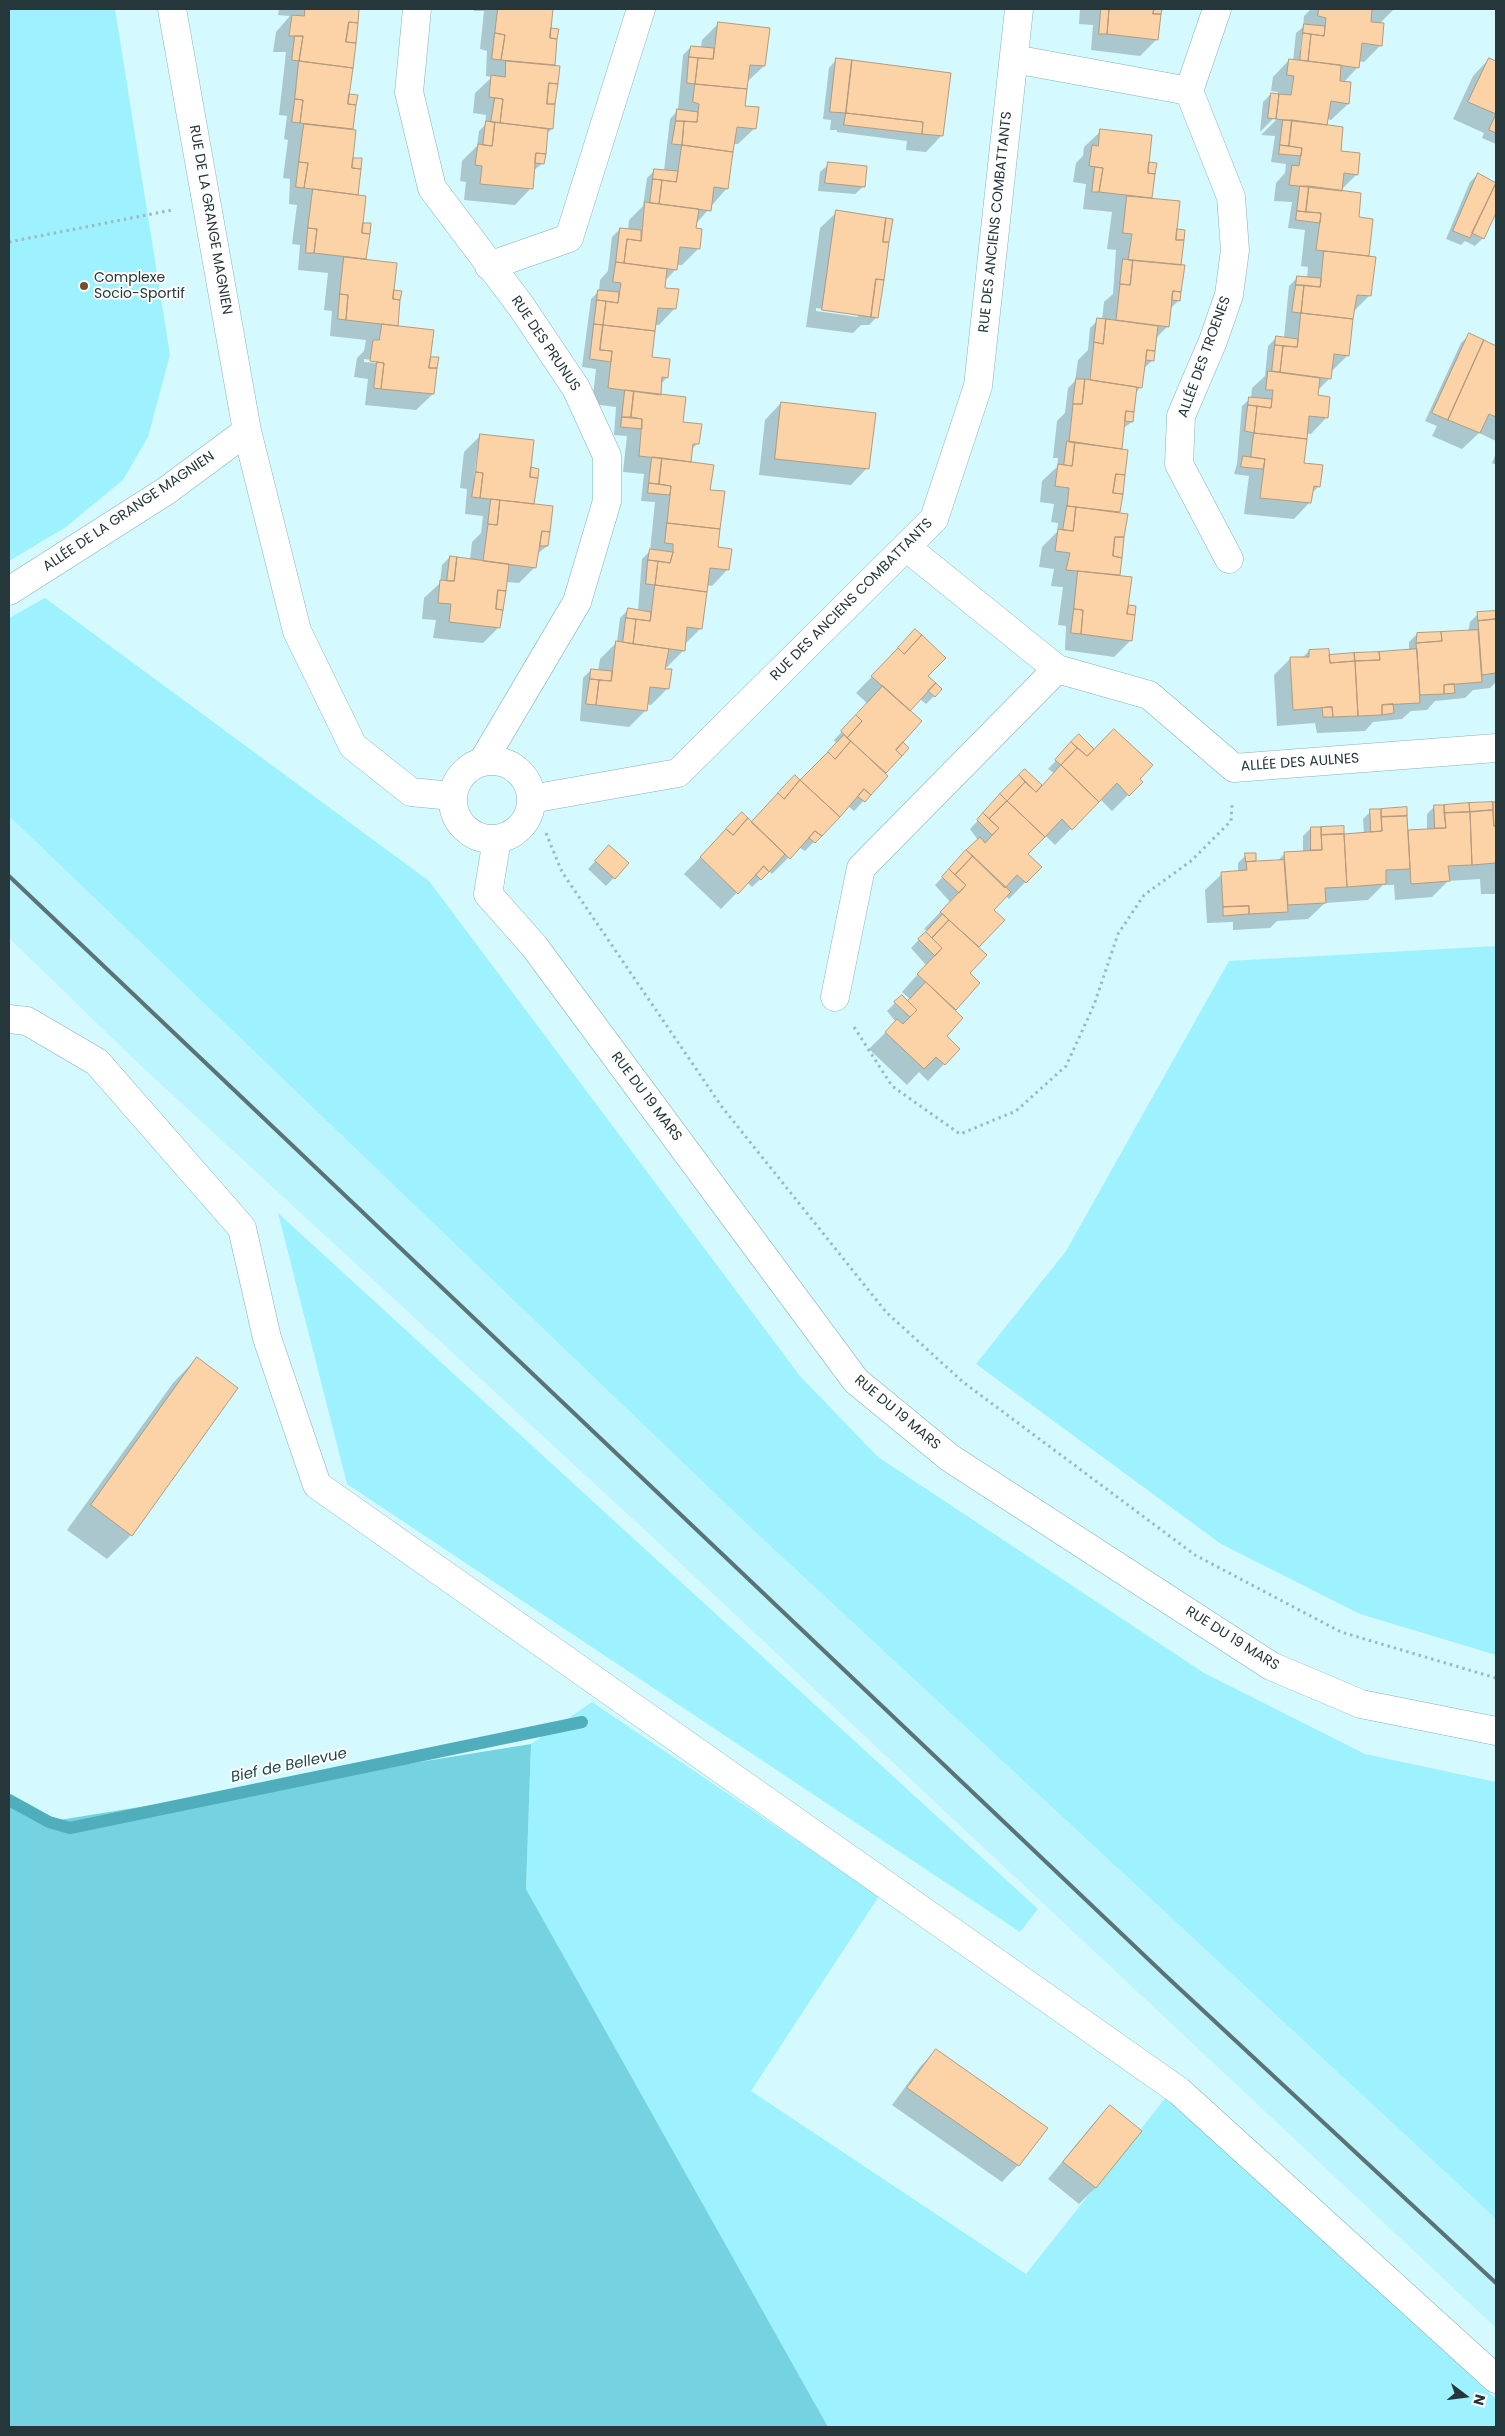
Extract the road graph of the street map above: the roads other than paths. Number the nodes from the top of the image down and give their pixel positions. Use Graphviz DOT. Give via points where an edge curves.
graph roads {
  1 [pos="172,9"];
  2 [pos="417,9"];
  3 [pos="641,9"];
  4 [pos="1019,9"];
  5 [pos="1217,9"];
  6 [pos="1014,58"];
  7 [pos="1189,91"];
  8 [pos="489,266"];
  9 [pos="247,431"];
  10 [pos="906,547"];
  11 [pos="1228,559"];
  12 [pos="9,591"];
  13 [pos="1057,669"];
  14 [pos="1496,748"];
  15 [pos="483,761"];
  16 [pos="452,796"];
  17 [pos="531,799"];
  18 [pos="497,839"];
  19 [pos="835,997"];
  20 [pos="9,1019"];
  21 [pos="1496,1731"];
  22 [pos="1496,2379"];
  1 -- 9 [label="street, RUE DE LA GRANGE MAGNIEN"];
  2 -- 8 [label="street, RUE DES PRUNUS" via="409,92 432,188"];
  3 -- 8 [label="street" via="569,238"];
  4 -- 6 [label="street, RUE DES ANCIENS COMBATTANTS"];
  5 -- 7 [label="street"];
  6 -- 7 [label="street"];
  6 -- 10 [label="street, RUE DES ANCIENS COMBATTANTS" via="978,386 934,518"];
  7 -- 11 [label="street, ALLÉE DES TROENES" via="1231,197 1235,250 1228,295 1181,416 1180,464"];
  8 -- 15 [label="street, RUE DES PRUNUS" via="521,306 576,388 607,456 607,501 577,602"];
  9 -- 12 [label="street, ALLÉE DE LA GRANGE MAGNIEN" via="166,491"];
  9 -- 16 [label="street" via="297,631 353,746 411,792"];
  10 -- 13 [label="street, ALLÉE DES AULNES"];
  10 -- 17 [label="street, RUE DES ANCIENS COMBATTANTS" via="678,773"];
  13 -- 14 [label="street, ALLÉE DES AULNES" via="1149,695 1234,768"];
  13 -- 19 [label="street" via="861,868"];
  15 -- 16 [label="street" via="460,776"];
  15 -- 17 [label="street" via="497,760 511,765 529,785"];
  16 -- 18 [label="street" via="459,822 471,833"];
  17 -- 18 [label="street" via="529,812 521,826 510,835"];
  18 -- 21 [label="street, RUE DU 19 MARS" via="488,894 534,946 856,1381 950,1458 1271,1666 1361,1704"];
  20 -- 22 [label="street" via="27,1021 97,1062 242,1228 267,1338 317,1485 1179,2091"];
}
